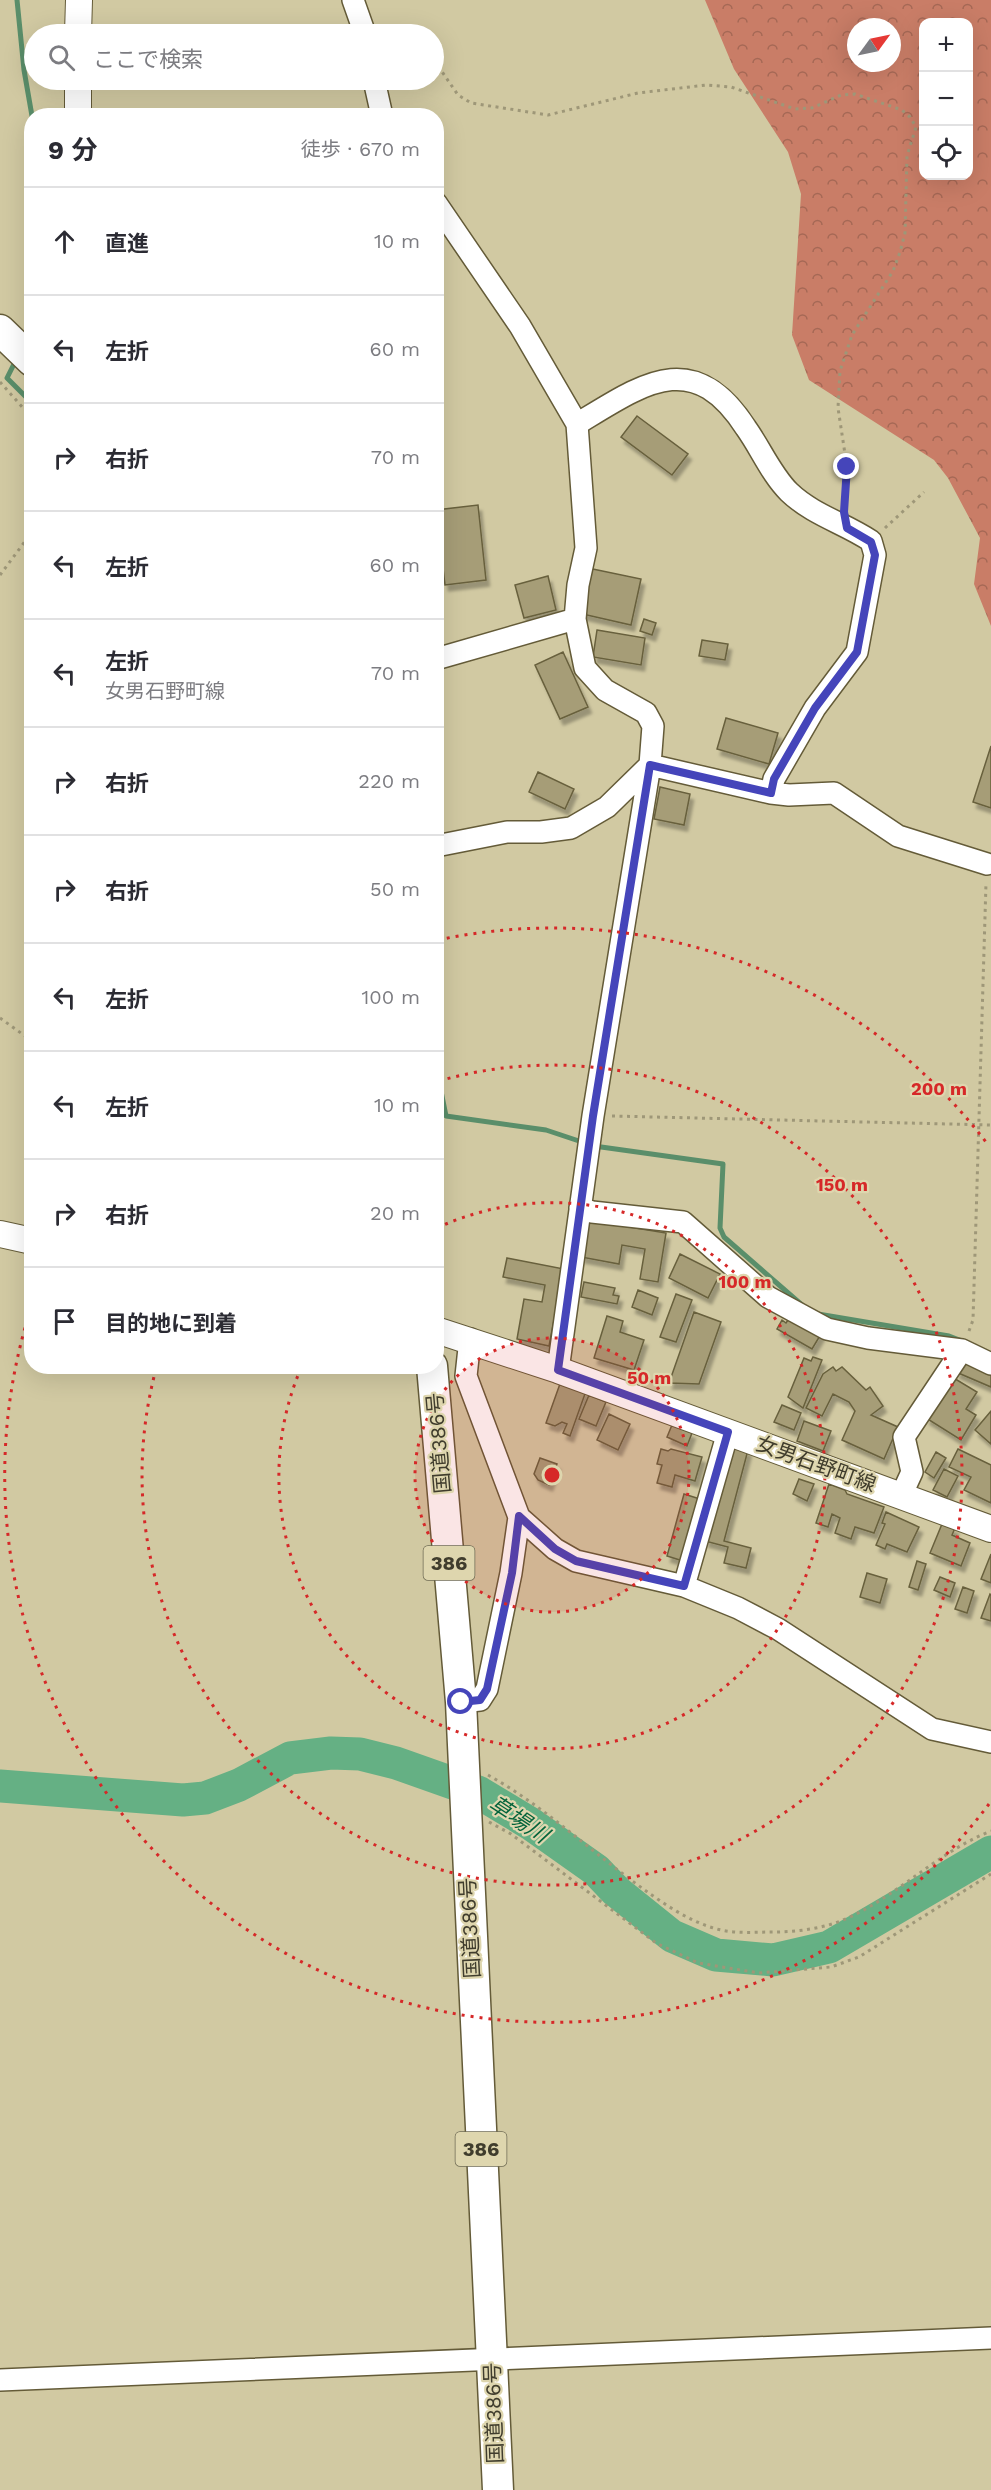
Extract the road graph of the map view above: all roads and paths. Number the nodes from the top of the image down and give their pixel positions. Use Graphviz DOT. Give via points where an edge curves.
graph roads {
  1 [pos="79,0"];
  2 [pos="353,0"];
  3 [pos="78,24"];
  4 [pos="362,24"];
  5 [pos="444,75"];
  6 [pos="78,90"];
  7 [pos="376,90"];
  8 [pos="78,108"];
  9 [pos="380,108"];
  10 [pos="444,215"];
  11 [pos="0,330"];
  12 [pos="24,353"];
  13 [pos="0,382"];
  14 [pos="24,409"];
  15 [pos="577,424"];
  16 [pos="924,492"];
  17 [pos="847,528"];
  18 [pos="871,542"];
  19 [pos="24,543"];
  20 [pos="0,575"];
  21 [pos="575,619"];
  22 [pos="444,657"];
  23 [pos="650,765"];
  24 [pos="771,793"];
  25 [pos="444,844"];
  26 [pos="987,864"];
  27 [pos="0,1018"];
  28 [pos="24,1035"];
  29 [pos="593,1116"];
  30 [pos="977,1125"];
  31 [pos="991,1125"];
  32 [pos="580,1208"];
  33 [pos="0,1234"];
  34 [pos="24,1239"];
  35 [pos="444,1332"];
  36 [pos="470,1340"];
  37 [pos="962,1350"];
  38 [pos="991,1364"];
  39 [pos="558,1370"];
  40 [pos="433,1374"];
  41 [pos="728,1432"];
  42 [pos="901,1496"];
  43 [pos="519,1516"];
  44 [pos="991,1529"];
  45 [pos="684,1586"];
  46 [pos="461,1702"];
  47 [pos="991,1742"];
  48 [pos="463,1760"];
  49 [pos="464,1809"];
  50 [pos="991,1831"];
  51 [pos="991,1874"];
  52 [pos="991,2338"];
  53 [pos="492,2359"];
  54 [pos="0,2380"];
  55 [pos="498,2490"];
  1 -- 3 [label="main road"];
  2 -- 4 [label="street"];
  5 -- 17 [label="path" via="458,95 471,103 548,115 638,93 706,85 731,87 795,109 812,108 841,95 855,94 902,110 910,117 916,127 907,156 905,233 900,252 893,271 852,335 837,388 847,467"];
  6 -- 8 [label="main road"];
  7 -- 9 [label="street"];
  10 -- 15 [label="street" via="520,326"];
  11 -- 12 [label="highway"];
  13 -- 14 [label="path"];
  15 -- 17 [label="street" via="647,385 681,377 714,390 730,404 790,493 810,510"];
  15 -- 21 [label="street" via="586,548"];
  16 -- 18 [label="path"];
  17 -- 18 [label="street"];
  18 -- 24 [label="street" via="875,555 857,652 815,708 774,779"];
  19 -- 20 [label="path"];
  21 -- 22 [label="street"];
  21 -- 23 [label="street" via="585,669 605,690 646,713 653,726"];
  23 -- 24 [label="street"];
  23 -- 25 [label="street" via="607,807 571,828 507,832"];
  23 -- 29 [label="street"];
  24 -- 26 [label="street" via="834,793 898,836"];
  26 -- 30 [label="path"];
  27 -- 28 [label="path"];
  29 -- 30 [label="path"];
  29 -- 32 [label="street"];
  30 -- 31 [label="path"];
  30 -- 37 [label="path" via="973,1320"];
  32 -- 37 [label="street" via="683,1222 768,1297 827,1329"];
  32 -- 39 [label="street"];
  33 -- 34 [label="main road"];
  35 -- 36 [label="main road, 女男石野町線"];
  36 -- 39 [label="main road, 女男石野町線"];
  36 -- 43 [label="street" via="466,1376"];
  37 -- 38 [label="street"];
  37 -- 42 [label="street" via="904,1437 912,1472"];
  39 -- 41 [label="main road, 女男石野町線"];
  40 -- 46 [label="highway, 国道386号 / 386"];
  41 -- 42 [label="main road, 女男石野町線"];
  41 -- 45 [label="street"];
  42 -- 44 [label="main road, 女男石野町線"];
  43 -- 45 [label="street" via="555,1549 576,1561"];
  43 -- 46 [label="street" via="512,1573 487,1689 480,1700"];
  45 -- 47 [label="street" via="778,1629 932,1729"];
  46 -- 48 [label="highway, 国道386号 / 386"];
  48 -- 49 [label="highway, 国道386号 / 386"];
  48 -- 50 [label="path" via="522,1793 662,1903 717,1929 818,1929 845,1919"];
  49 -- 51 [label="path" via="511,1834 656,1943 698,1963 759,1973 831,1967 859,1957"];
  49 -- 53 [label="highway, 国道386号 / 386"];
  52 -- 53 [label="street"];
  53 -- 54 [label="street"];
  53 -- 55 [label="highway, 国道386号 / 386"];
}
